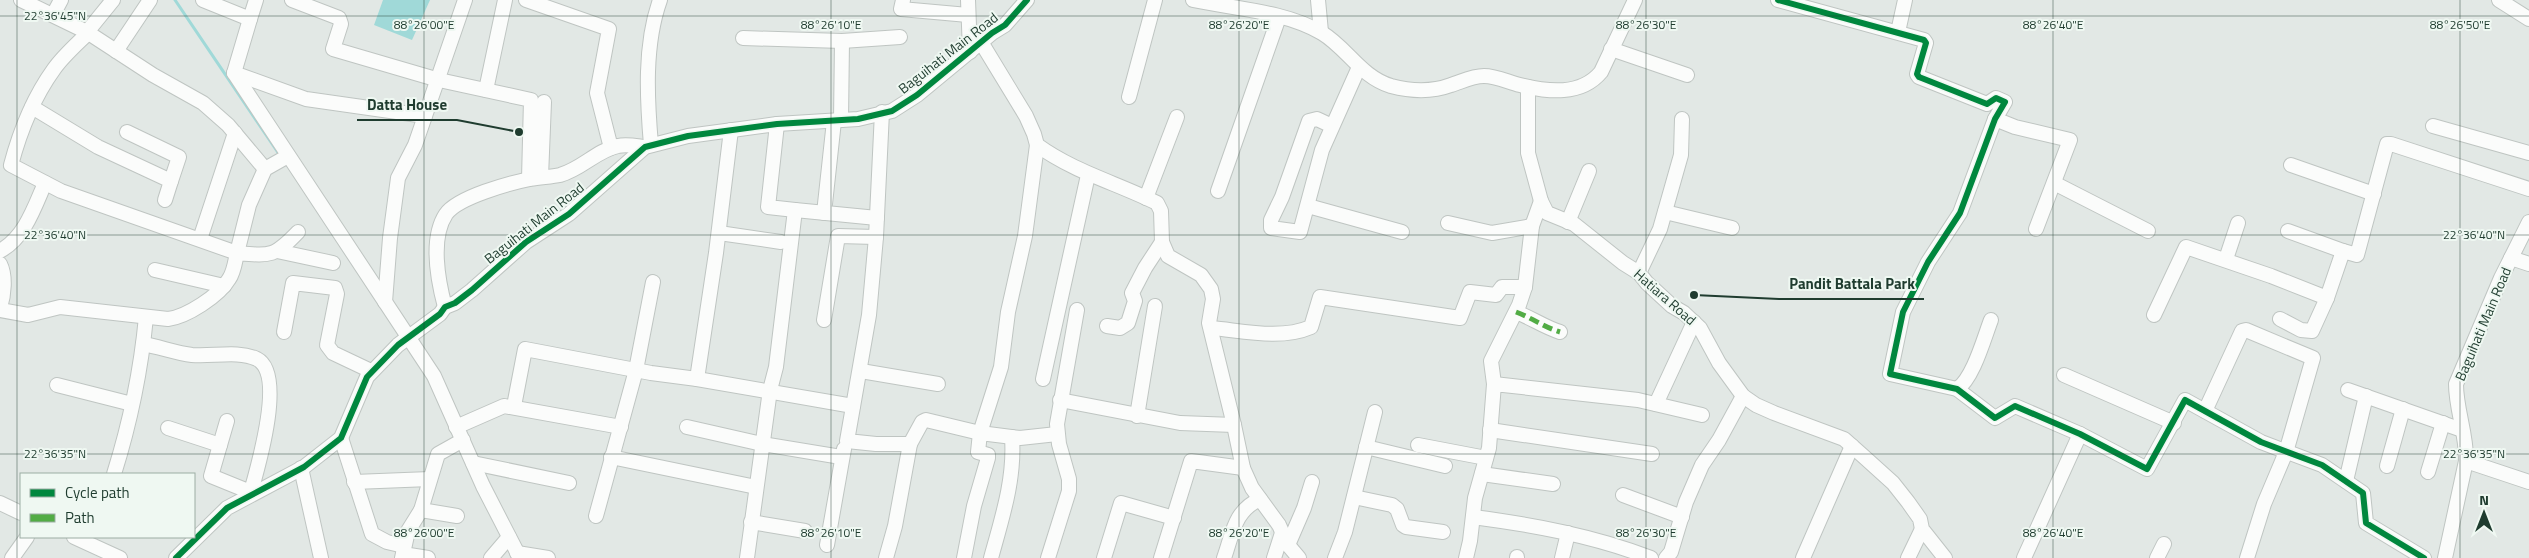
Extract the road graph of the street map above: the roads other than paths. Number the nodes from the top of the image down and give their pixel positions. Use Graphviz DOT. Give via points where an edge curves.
graph roads {
  1 [pos="21,0"];
  2 [pos="61,0"];
  3 [pos="112,0"];
  4 [pos="150,0"];
  5 [pos="256,0"];
  6 [pos="292,0"];
  7 [pos="465,0"];
  8 [pos="505,0"];
  9 [pos="526,0"];
  10 [pos="660,0"];
  11 [pos="903,0"];
  12 [pos="968,0"];
  13 [pos="1027,0"];
  14 [pos="1155,0"];
  15 [pos="1193,0"];
  16 [pos="1634,0"];
  17 [pos="1778,0"];
  18 [pos="1905,0"];
  19 [pos="2499,0"];
  20 [pos="210,2"];
  21 [pos="1321,3"];
  22 [pos="53,14"];
  23 [pos="968,15"];
  24 [pos="1280,17"];
  25 [pos="250,19"];
  26 [pos="2529,19"];
  27 [pos="88,32"];
  28 [pos="1321,32"];
  29 [pos="1898,32"];
  30 [pos="900,37"];
  31 [pos="743,38"];
  32 [pos="842,41"];
  33 [pos="981,42"];
  34 [pos="1611,49"];
  35 [pos="116,50"];
  36 [pos="970,52"];
  37 [pos="1359,67"];
  38 [pos="234,73"];
  39 [pos="1687,75"];
  40 [pos="439,80"];
  41 [pos="1528,87"];
  42 [pos="486,90"];
  43 [pos="1129,97"];
  44 [pos="544,102"];
  45 [pos="32,107"];
  46 [pos="882,112"];
  47 [pos="425,116"];
  48 [pos="1177,117"];
  49 [pos="1682,119"];
  50 [pos="1995,119"];
  51 [pos="838,121"];
  52 [pos="777,124"];
  53 [pos="1332,126"];
  54 [pos="2433,126"];
  55 [pos="731,130"];
  56 [pos="127,132"];
  57 [pos="235,133"];
  58 [pos="648,146"];
  59 [pos="1037,146"];
  60 [pos="611,148"];
  61 [pos="2529,153"];
  62 [pos="278,162"];
  63 [pos="2291,165"];
  64 [pos="1588,170"];
  65 [pos="1088,174"];
  66 [pos="535,178"];
  67 [pos="171,181"];
  68 [pos="45,182"];
  69 [pos="2054,183"];
  70 [pos="2529,189"];
  71 [pos="1218,191"];
  72 [pos="2374,194"];
  73 [pos="1146,198"];
  74 [pos="165,200"];
  75 [pos="1541,201"];
  76 [pos="1308,206"];
  77 [pos="795,210"];
  78 [pos="1665,212"];
  79 [pos="824,213"];
  80 [pos="877,218"];
  81 [pos="1568,222"];
  82 [pos="2529,222"];
  83 [pos="1448,223"];
  84 [pos="2238,223"];
  85 [pos="1532,226"];
  86 [pos="1732,228"];
  87 [pos="2036,230"];
  88 [pos="2148,231"];
  89 [pos="2288,231"];
  90 [pos="298,232"];
  91 [pos="1402,232"];
  92 [pos="719,233"];
  93 [pos="876,237"];
  94 [pos="200,239"];
  95 [pos="781,242"];
  96 [pos="1162,242"];
  97 [pos="0,251"];
  98 [pos="277,251"];
  99 [pos="2343,251"];
  100 [pos="238,253"];
  101 [pos="2511,258"];
  102 [pos="2226,260"];
  103 [pos="333,263"];
  104 [pos="0,264"];
  105 [pos="2529,264"];
  106 [pos="155,270"];
  107 [pos="1639,272"];
  108 [pos="653,282"];
  109 [pos="224,286"];
  110 [pos="1525,287"];
  111 [pos="2327,298"];
  112 [pos="385,302"];
  113 [pos="1156,306"];
  114 [pos="445,307"];
  115 [pos="0,309"];
  116 [pos="1077,310"];
  117 [pos="1516,312"];
  118 [pos="2154,315"];
  119 [pos="146,317"];
  120 [pos="2280,319"];
  121 [pos="824,320"];
  122 [pos="1991,320"];
  123 [pos="1694,322"];
  124 [pos="1106,326"];
  125 [pos="1212,328"];
  126 [pos="284,332"];
  127 [pos="1560,332"];
  128 [pos="410,338"];
  129 [pos="143,344"];
  130 [pos="636,370"];
  131 [pos="371,371"];
  132 [pos="861,371"];
  133 [pos="2064,375"];
  134 [pos="697,379"];
  135 [pos="1043,379"];
  136 [pos="57,384"];
  137 [pos="938,384"];
  138 [pos="1494,384"];
  139 [pos="1958,389"];
  140 [pos="770,390"];
  141 [pos="2348,390"];
  142 [pos="1744,396"];
  143 [pos="2366,396"];
  144 [pos="1060,400"];
  145 [pos="132,404"];
  146 [pos="1656,404"];
  147 [pos="514,406"];
  148 [pos="853,406"];
  149 [pos="2403,409"];
  150 [pos="2205,411"];
  151 [pos="1375,412"];
  152 [pos="1702,415"];
  153 [pos="1137,416"];
  154 [pos="227,421"];
  155 [pos="2174,423"];
  156 [pos="2443,423"];
  157 [pos="1234,425"];
  158 [pos="456,427"];
  159 [pos="621,427"];
  160 [pos="687,427"];
  161 [pos="168,428"];
  162 [pos="1490,430"];
  163 [pos="2462,430"];
  164 [pos="980,433"];
  165 [pos="1057,434"];
  166 [pos="2080,434"];
  167 [pos="1012,437"];
  168 [pos="341,438"];
  169 [pos="847,441"];
  170 [pos="460,442"];
  171 [pos="762,444"];
  172 [pos="910,444"];
  173 [pos="220,445"];
  174 [pos="1418,445"];
  175 [pos="1852,446"];
  176 [pos="1366,447"];
  177 [pos="2286,452"];
  178 [pos="1652,454"];
  179 [pos="611,457"];
  180 [pos="841,457"];
  181 [pos="1486,458"];
  182 [pos="2466,461"];
  183 [pos="473,464"];
  184 [pos="1445,466"];
  185 [pos="2387,466"];
  186 [pos="301,468"];
  187 [pos="1242,468"];
  188 [pos="2428,472"];
  189 [pos="114,473"];
  190 [pos="1482,474"];
  191 [pos="430,479"];
  192 [pos="354,482"];
  193 [pos="568,482"];
  194 [pos="1312,482"];
  195 [pos="2346,482"];
  196 [pos="2529,482"];
  197 [pos="1553,484"];
  198 [pos="756,487"];
  199 [pos="250,495"];
  200 [pos="1623,495"];
  201 [pos="1354,497"];
  202 [pos="1260,499"];
  203 [pos="0,503"];
  204 [pos="421,510"];
  205 [pos="20,513"];
  206 [pos="457,516"];
  207 [pos="596,516"];
  208 [pos="1473,517"];
  209 [pos="1682,517"];
  210 [pos="1174,518"];
  211 [pos="752,522"];
  212 [pos="1922,529"];
  213 [pos="805,530"];
  214 [pos="1443,532"];
  215 [pos="1568,533"];
  216 [pos="509,536"];
  217 [pos="26,538"];
  218 [pos="1285,539"];
  219 [pos="89,540"];
  220 [pos="2164,544"];
  221 [pos="827,545"];
  222 [pos="403,553"];
  223 [pos="518,555"];
  224 [pos="12,558"];
  225 [pos="120,558"];
  226 [pos="176,558"];
  227 [pos="321,558"];
  228 [pos="428,558"];
  229 [pos="492,558"];
  230 [pos="548,558"];
  231 [pos="747,558"];
  232 [pos="886,558"];
  233 [pos="964,558"];
  234 [pos="991,558"];
  235 [pos="1048,558"];
  236 [pos="1104,558"];
  237 [pos="1161,558"];
  238 [pos="1224,558"];
  239 [pos="1274,558"];
  240 [pos="1299,558"];
  241 [pos="1335,558"];
  242 [pos="1466,558"];
  243 [pos="1562,558"];
  244 [pos="1652,558"];
  245 [pos="1666,558"];
  246 [pos="1803,558"];
  247 [pos="1908,558"];
  248 [pos="1945,558"];
  249 [pos="2024,558"];
  250 [pos="2157,558"];
  251 [pos="2247,558"];
  252 [pos="2424,558"];
  253 [pos="2445,558"];
  1 -- 22 [label="street"];
  2 -- 22 [label="street"];
  3 -- 27 [label="street"];
  4 -- 35 [label="street"];
  5 -- 25 [label="street"];
  6 -- 40 [label="street" via="339,18 333,49"];
  7 -- 40 [label="street"];
  8 -- 42 [label="street"];
  9 -- 60 [label="street" via="609,29 597,93"];
  10 -- 58 [label="street" via="650,49"];
  11 -- 23 [label="street" via="901,9"];
  12 -- 23 [label="street"];
  13 -- 33 [label="street, Baguihati Main Road" via="1005,25"];
  14 -- 43 [label="street"];
  15 -- 24 [label="street"];
  16 -- 34 [label="street"];
  17 -- 29 [label="street"];
  18 -- 29 [label="street"];
  19 -- 26 [label="street"];
  20 -- 25 [label="street"];
  21 -- 28 [label="street"];
  22 -- 27 [label="street"];
  23 -- 36 [label="street"];
  24 -- 28 [label="street"];
  24 -- 71 [label="street"];
  25 -- 38 [label="street"];
  27 -- 35 [label="street"];
  27 -- 45 [label="street" via="54,68"];
  28 -- 37 [label="street"];
  29 -- 50 [label="street" via="1926,43 1917,74 1919,77 1987,104 1996,98 2005,102"];
  30 -- 32 [label="street"];
  31 -- 32 [label="street"];
  32 -- 51 [label="street"];
  33 -- 36 [label="street, Baguihati Main Road"];
  33 -- 59 [label="street" via="1026,116"];
  34 -- 39 [label="street"];
  34 -- 41 [label="street" via="1601,72 1585,86 1563,91"];
  35 -- 57 [label="street" via="203,104"];
  36 -- 46 [label="street, Baguihati Main Road" via="908,101 892,111"];
  37 -- 41 [label="street" via="1388,85 1415,90 1440,89 1483,76"];
  37 -- 53 [label="street"];
  38 -- 47 [label="street" via="306,98"];
  38 -- 62 [label="street"];
  40 -- 42 [label="street"];
  40 -- 47 [label="street"];
  41 -- 75 [label="street" via="1528,152"];
  42 -- 66 [label="street" via="531,100"];
  44 -- 66 [label="street"];
  45 -- 67 [label="street" via="98,147"];
  45 -- 68 [label="street" via="20,131 11,165"];
  46 -- 51 [label="street, Baguihati Main Road"];
  46 -- 80 [label="street"];
  47 -- 112 [label="street" via="396,187"];
  48 -- 73 [label="street"];
  49 -- 78 [label="street" via="1682,155"];
  50 -- 69 [label="street" via="2070,140"];
  50 -- 139 [label="street" via="1960,213 1928,262 1903,312 1890,374"];
  51 -- 52 [label="street, Baguihati Main Road"];
  51 -- 79 [label="street"];
  52 -- 55 [label="street, Baguihati Main Road"];
  52 -- 77 [label="street" via="768,206"];
  53 -- 76 [label="street" via="1322,150"];
  53 -- 76 [label="street" via="1317,119 1308,121 1271,220 1271,228 1300,232"];
  54 -- 61 [label="street"];
  55 -- 58 [label="street, Baguihati Main Road"];
  55 -- 92 [label="street"];
  56 -- 67 [label="street" via="179,157"];
  57 -- 62 [label="street"];
  57 -- 94 [label="street"];
  58 -- 60 [label="street" via="620,145"];
  58 -- 114 [label="street, Baguihati Main Road" via="569,214 526,242 472,290"];
  59 -- 65 [label="street" via="1056,160"];
  59 -- 164 [label="street" via="1025,236 1008,312 1001,367"];
  60 -- 66 [label="street" via="579,168 560,175"];
  62 -- 100 [label="street" via="249,204"];
  62 -- 112 [label="street"];
  63 -- 72 [label="street"];
  64 -- 81 [label="street"];
  65 -- 73 [label="street"];
  65 -- 135 [label="street"];
  66 -- 114 [label="street" via="475,196 447,212 441,224 437,275"];
  67 -- 74 [label="street"];
  68 -- 94 [label="street" via="62,191"];
  68 -- 97 [label="street" via="23,230"];
  69 -- 87 [label="street"];
  69 -- 88 [label="street"];
  70 -- 72 [label="street" via="2387,144"];
  72 -- 99 [label="street" via="2357,255"];
  73 -- 96 [label="street" via="1157,203 1161,211"];
  75 -- 81 [label="street, Hatiara Road" via="1547,213"];
  75 -- 85 [label="street"];
  76 -- 91 [label="street"];
  77 -- 79 [label="street"];
  77 -- 140 [label="street" via="776,367"];
  78 -- 86 [label="street"];
  78 -- 107 [label="street"];
  79 -- 80 [label="street"];
  80 -- 93 [label="street"];
  81 -- 107 [label="street, Hatiara Road"];
  82 -- 101 [label="street, Baguihati Main Road"];
  83 -- 85 [label="street" via="1492,233"];
  84 -- 102 [label="street"];
  85 -- 110 [label="street"];
  89 -- 99 [label="street"];
  90 -- 98 [label="street"];
  92 -- 95 [label="street"];
  92 -- 134 [label="street"];
  93 -- 121 [label="street" via="838,236"];
  93 -- 132 [label="street"];
  94 -- 100 [label="street"];
  96 -- 124 [label="street" via="1132,293 1135,301 1128,323 1120,328"];
  96 -- 125 [label="street" via="1168,256 1201,275 1208,283 1213,299 1209,323"];
  98 -- 100 [label="street" via="262,255"];
  98 -- 103 [label="street"];
  99 -- 111 [label="street"];
  100 -- 109 [label="street"];
  101 -- 105 [label="street"];
  101 -- 163 [label="street, Baguihati Main Road" via="2456,384"];
  102 -- 111 [label="street"];
  102 -- 118 [label="street" via="2186,248"];
  104 -- 115 [label="street" via="4,281"];
  106 -- 109 [label="street"];
  107 -- 123 [label="street, Hatiara Road" via="1647,283"];
  108 -- 130 [label="street"];
  109 -- 119 [label="street" via="180,318"];
  110 -- 117 [label="street"];
  110 -- 125 [label="street" via="1502,287 1496,295 1470,292 1460,318 1320,297 1311,327 1300,332 1264,334"];
  111 -- 120 [label="street" via="2312,331 2301,330"];
  112 -- 128 [label="street"];
  113 -- 153 [label="street"];
  114 -- 128 [label="street, Baguihati Main Road"];
  115 -- 119 [label="street" via="28,315 60,308"];
  116 -- 144 [label="street"];
  117 -- 127 [label="street"];
  117 -- 138 [label="street" via="1491,362"];
  119 -- 129 [label="street"];
  122 -- 139 [label="street" via="1970,372"];
  123 -- 142 [label="street, Hatiara Road"];
  123 -- 146 [label="street"];
  125 -- 157 [label="street" via="1213,345"];
  126 -- 131 [label="street" via="293,283 335,288 337,294 327,345 333,353"];
  128 -- 131 [label="street, Baguihati Main Road"];
  128 -- 158 [label="street" via="434,376"];
  129 -- 145 [label="street"];
  129 -- 199 [label="street" via="190,355 243,356 264,365 269,376 270,400"];
  130 -- 134 [label="street"];
  130 -- 147 [label="street" via="525,348"];
  130 -- 159 [label="street"];
  131 -- 168 [label="street, Baguihati Main Road"];
  132 -- 137 [label="street"];
  132 -- 148 [label="street"];
  133 -- 155 [label="street"];
  134 -- 140 [label="street"];
  136 -- 145 [label="street"];
  138 -- 146 [label="street"];
  138 -- 162 [label="street"];
  139 -- 166 [label="street" via="1995,418 2015,406"];
  140 -- 148 [label="street"];
  140 -- 171 [label="street"];
  141 -- 143 [label="street"];
  142 -- 175 [label="street, Hatiara Road" via="1756,405 1825,431"];
  142 -- 209 [label="street" via="1702,465"];
  143 -- 149 [label="street"];
  143 -- 195 [label="street"];
  144 -- 153 [label="street"];
  144 -- 165 [label="street"];
  145 -- 189 [label="street"];
  146 -- 152 [label="street"];
  147 -- 158 [label="street" via="504,406"];
  147 -- 159 [label="street"];
  148 -- 169 [label="street"];
  149 -- 156 [label="street"];
  149 -- 185 [label="street"];
  150 -- 155 [label="street" via="2185,400"];
  150 -- 177 [label="street"];
  150 -- 177 [label="street" via="2242,331 2310,356 2313,361"];
  151 -- 176 [label="street"];
  153 -- 157 [label="street" via="1180,423"];
  154 -- 173 [label="street"];
  155 -- 166 [label="street" via="2148,469"];
  156 -- 163 [label="street"];
  156 -- 188 [label="street"];
  157 -- 187 [label="street"];
  158 -- 170 [label="street"];
  159 -- 179 [label="street"];
  160 -- 171 [label="street"];
  161 -- 173 [label="street"];
  162 -- 178 [label="street"];
  162 -- 181 [label="street"];
  163 -- 182 [label="street, Baguihati Main Road"];
  164 -- 167 [label="street"];
  164 -- 172 [label="street" via="926,420"];
  164 -- 233 [label="street" via="978,452 988,455 988,458"];
  165 -- 167 [label="street"];
  165 -- 235 [label="street" via="1069,491"];
  166 -- 249 [label="street"];
  167 -- 234 [label="street" via="1009,492"];
  168 -- 186 [label="street, Baguihati Main Road"];
  168 -- 192 [label="street"];
  169 -- 172 [label="street"];
  169 -- 180 [label="street"];
  170 -- 183 [label="street"];
  170 -- 191 [label="street" via="438,454"];
  171 -- 180 [label="street"];
  171 -- 198 [label="street"];
  172 -- 232 [label="street"];
  173 -- 199 [label="street" via="211,476"];
  174 -- 181 [label="street"];
  175 -- 212 [label="street, Hatiara Road" via="1893,483 1920,519"];
  175 -- 246 [label="street"];
  176 -- 184 [label="street"];
  176 -- 201 [label="street"];
  177 -- 195 [label="street" via="2322,465"];
  177 -- 251 [label="street" via="2264,504"];
  179 -- 198 [label="street"];
  179 -- 207 [label="street"];
  180 -- 221 [label="street"];
  181 -- 190 [label="street"];
  182 -- 196 [label="street"];
  182 -- 253 [label="street, Baguihati Main Road"];
  183 -- 193 [label="street"];
  183 -- 216 [label="street"];
  186 -- 199 [label="street, Baguihati Main Road"];
  186 -- 227 [label="street"];
  187 -- 202 [label="street"];
  187 -- 210 [label="street" via="1191,461"];
  190 -- 197 [label="street"];
  190 -- 208 [label="street"];
  191 -- 192 [label="street"];
  191 -- 204 [label="street"];
  192 -- 222 [label="street" via="372,534"];
  194 -- 218 [label="street" via="1304,508"];
  195 -- 252 [label="street" via="2363,494 2366,524"];
  198 -- 211 [label="street"];
  199 -- 226 [label="street, Baguihati Main Road" via="227,508"];
  200 -- 209 [label="street"];
  201 -- 214 [label="street" via="1392,505 1398,509 1406,527"];
  201 -- 241 [label="street"];
  202 -- 218 [label="street"];
  202 -- 238 [label="street" via="1239,516"];
  203 -- 205 [label="street"];
  204 -- 206 [label="street"];
  204 -- 222 [label="street" via="408,531"];
  208 -- 215 [label="street"];
  208 -- 242 [label="street"];
  209 -- 245 [label="street"];
  210 -- 236 [label="street" via="1121,503"];
  210 -- 237 [label="street"];
  211 -- 213 [label="street"];
  211 -- 231 [label="street"];
  212 -- 247 [label="street"];
  212 -- 248 [label="street, Hatiara Road"];
  215 -- 243 [label="street"];
  215 -- 244 [label="street" via="1614,544"];
  216 -- 223 [label="street"];
  216 -- 229 [label="street"];
  217 -- 224 [label="street"];
  218 -- 239 [label="street"];
  218 -- 240 [label="street"];
  219 -- 225 [label="street"];
  220 -- 250 [label="street"];
  222 -- 228 [label="street"];
  223 -- 230 [label="street"];
}
